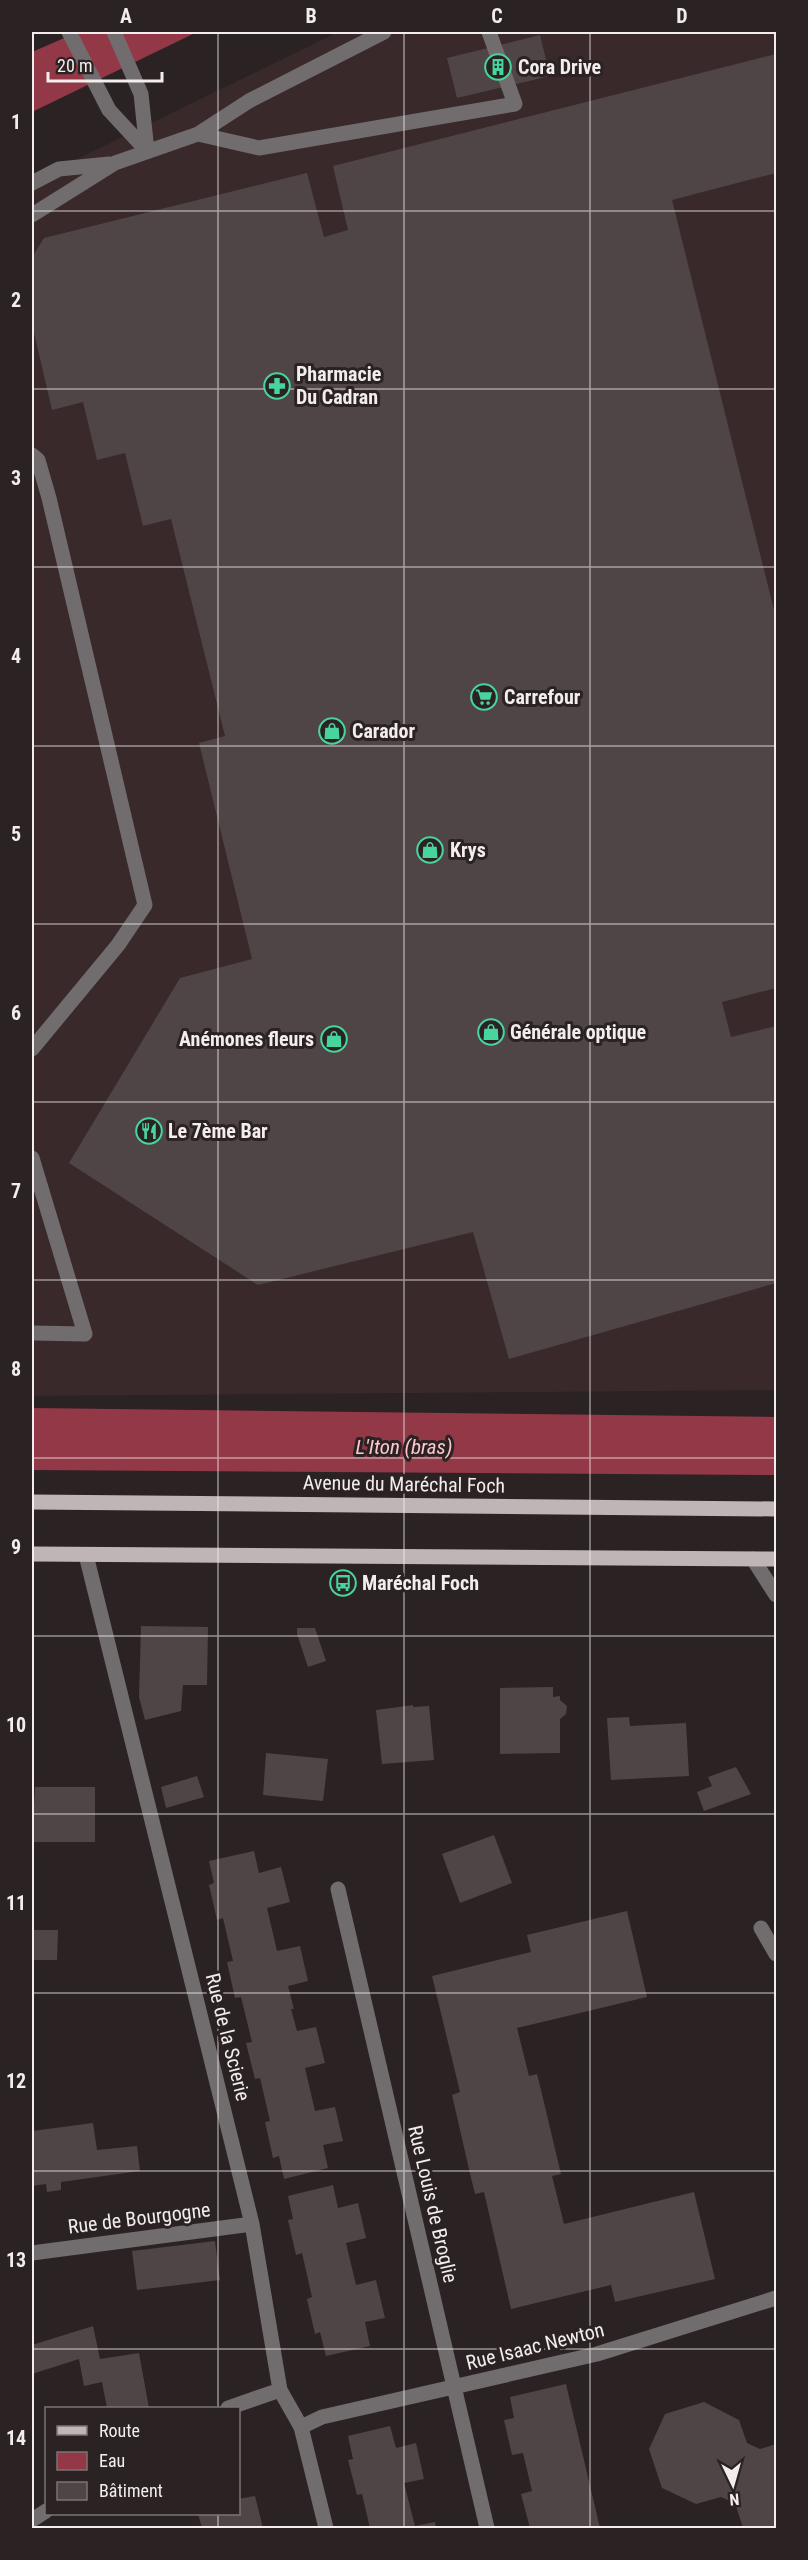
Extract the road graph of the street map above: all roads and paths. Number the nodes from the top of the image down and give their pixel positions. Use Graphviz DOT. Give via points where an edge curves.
graph roads {
  1 [pos="69,32"];
  2 [pos="114,32"];
  3 [pos="384,32"];
  4 [pos="489,32"];
  5 [pos="198,134"];
  6 [pos="147,152"];
  7 [pos="115,163"];
  8 [pos="32,183"];
  9 [pos="32,215"];
  10 [pos="32,455"];
  11 [pos="32,1049"];
  12 [pos="32,1158"];
  13 [pos="32,1333"];
  14 [pos="32,1502"];
  15 [pos="777,1509"];
  16 [pos="32,1554"];
  17 [pos="86,1554"];
  18 [pos="753,1559"];
  19 [pos="777,1559"];
  20 [pos="777,1595"];
  21 [pos="338,1889"];
  22 [pos="761,1928"];
  23 [pos="777,1954"];
  24 [pos="252,2224"];
  25 [pos="32,2253"];
  26 [pos="777,2298"];
  27 [pos="453,2387"];
  28 [pos="280,2390"];
  29 [pos="233,2407"];
  30 [pos="301,2427"];
  31 [pos="45,2512"];
  32 [pos="32,2520"];
  33 [pos="326,2529"];
  34 [pos="487,2529"];
  1 -- 6 [label="street" via="109,110"];
  2 -- 6 [label="street" via="141,94"];
  3 -- 5 [label="street" via="249,101"];
  4 -- 5 [label="street" via="515,104 259,148"];
  5 -- 6 [label="street"];
  6 -- 7 [label="street"];
  7 -- 8 [label="street" via="59,169"];
  7 -- 9 [label="street"];
  10 -- 11 [label="street" via="38,460 49,498 145,905 118,945"];
  12 -- 13 [label="street" via="85,1334"];
  14 -- 15 [label="main road, Avenue du Maréchal Foch"];
  16 -- 17 [label="main road"];
  17 -- 18 [label="main road"];
  17 -- 24 [label="street, Rue de la Scierie"];
  18 -- 19 [label="main road"];
  18 -- 20 [label="street"];
  21 -- 27 [label="street, Rue Louis de Broglie"];
  22 -- 23 [label="street"];
  24 -- 25 [label="street, Rue de Bourgogne"];
  24 -- 28 [label="street, Rue de la Scierie"];
  26 -- 27 [label="street, Rue Isaac Newton" via="597,2354"];
  27 -- 30 [label="street, Rue Isaac Newton" via="322,2417"];
  27 -- 34 [label="street, Rue Louis de Broglie"];
  28 -- 29 [label="street"];
  28 -- 30 [label="street, Rue de la Scierie"];
  30 -- 33 [label="street, Rue de la Scierie"];
  31 -- 32 [label="street"];
}
